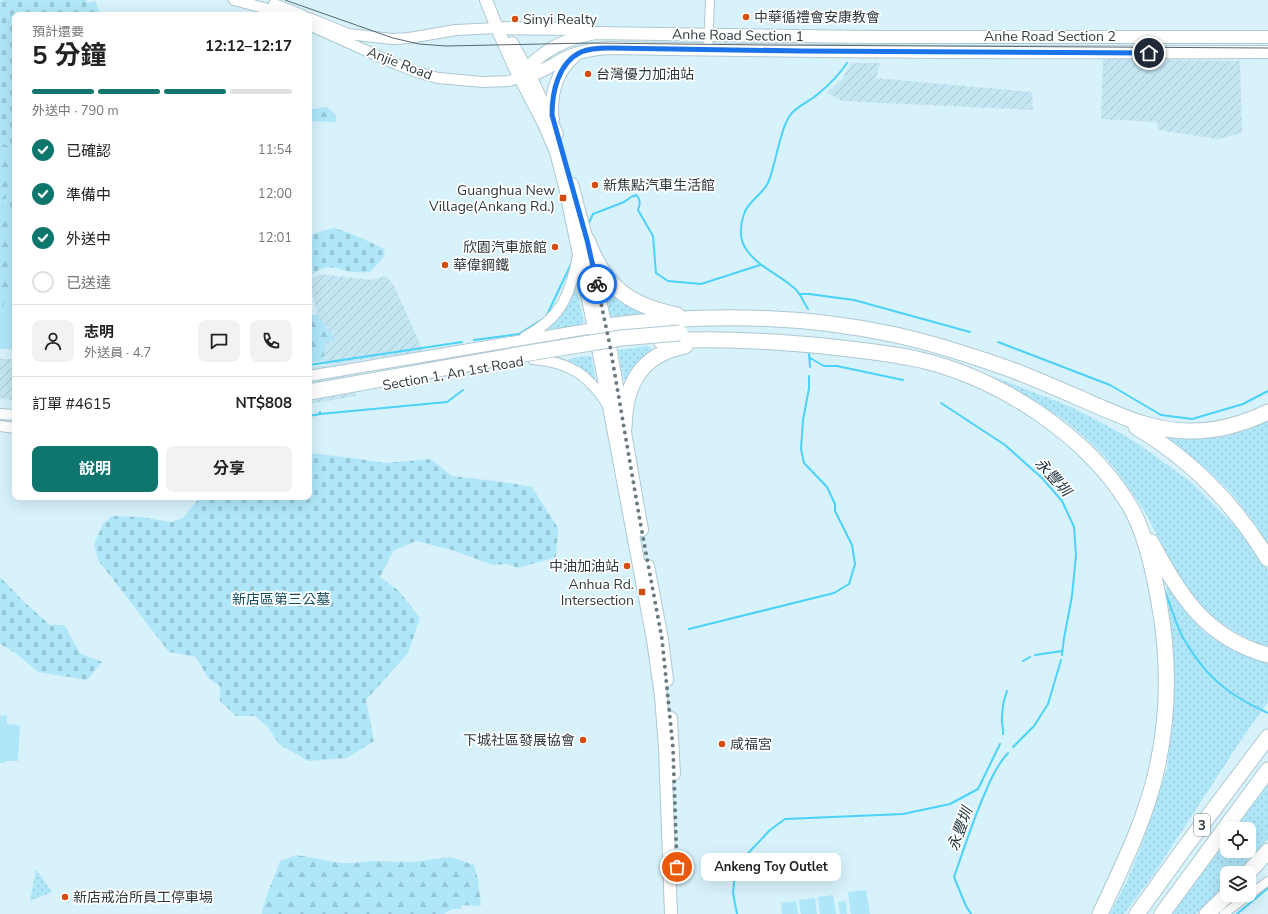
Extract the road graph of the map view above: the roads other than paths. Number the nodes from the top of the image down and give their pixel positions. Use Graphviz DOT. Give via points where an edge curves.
graph roads {
  1 [pos="234,0"];
  2 [pos="260,0"];
  3 [pos="486,0"];
  4 [pos="710,0"];
  5 [pos="275,12"];
  6 [pos="294,12"];
  7 [pos="312,20"];
  8 [pos="312,26"];
  9 [pos="497,28"];
  10 [pos="329,30"];
  11 [pos="595,33"];
  12 [pos="708,34"];
  13 [pos="1100,36"];
  14 [pos="881,37"];
  15 [pos="1268,37"];
  16 [pos="708,50"];
  17 [pos="876,51"];
  18 [pos="582,52"];
  19 [pos="1268,52"];
  20 [pos="1099,53"];
  21 [pos="525,74"];
  22 [pos="556,130"];
  23 [pos="587,240"];
  24 [pos="578,254"];
  25 [pos="702,317"];
  26 [pos="600,327"];
  27 [pos="679,330"];
  28 [pos="520,340"];
  29 [pos="734,340"];
  30 [pos="929,343"];
  31 [pos="604,347"];
  32 [pos="470,349"];
  33 [pos="533,359"];
  34 [pos="922,360"];
  35 [pos="473,369"];
  36 [pos="312,375"];
  37 [pos="312,385"];
  38 [pos="312,391"];
  39 [pos="312,397"];
  40 [pos="609,408"];
  41 [pos="1108,410"];
  42 [pos="1268,412"];
  43 [pos="0,414"];
  44 [pos="12,416"];
  45 [pos="0,426"];
  46 [pos="12,428"];
  47 [pos="624,428"];
  48 [pos="1130,505"];
  49 [pos="1268,559"];
  50 [pos="1268,655"];
  51 [pos="1268,737"];
  52 [pos="1268,770"];
  53 [pos="1268,851"];
  54 [pos="1268,860"];
  55 [pos="1254,866"];
  56 [pos="1256,870"];
  57 [pos="1268,881"];
  58 [pos="1256,890"];
  59 [pos="1220,902"];
  60 [pos="1240,902"];
  61 [pos="671,914"];
  62 [pos="678,914"];
  63 [pos="1100,914"];
  64 [pos="1137,914"];
  65 [pos="1162,914"];
  66 [pos="1207,914"];
  67 [pos="1224,914"];
  1 -- 5 [label="street"];
  2 -- 6 [label="street"];
  3 -- 9 [label="main road"];
  4 -- 12 [label="street"];
  7 -- 10 [label="street, Anjie Road"];
  8 -- 10 [label="street, Anjie Road"];
  9 -- 10 [label="street, Anjie Road" via="456,30 392,39"];
  9 -- 11 [label="main road, Anhe Road Section 1" via="579,29"];
  9 -- 21 [label="main road" via="508,37"];
  10 -- 21 [label="street, Anjie Road" via="396,64 438,78 483,82 509,81"];
  11 -- 12 [label="main road, Anhe Road Section 1"];
  11 -- 21 [label="main road, Anhe Road Section 1" via="558,44 540,55"];
  12 -- 14 [label="main road, Anhe Road Section 1"];
  12 -- 16 [label="street"];
  13 -- 14 [label="main road, Anhe Road Section 2"];
  13 -- 15 [label="main road, Anhe Road Section 2"];
  13 -- 20 [label="main road"];
  16 -- 17 [label="main road, Anhe Road Section 1"];
  16 -- 18 [label="main road, Anhe Road Section 1" via="610,48"];
  17 -- 20 [label="main road, Anhe Road Section 2"];
  18 -- 21 [label="main road, Anhe Road Section 1" via="564,58 543,70"];
  18 -- 22 [label="main road" via="569,61 556,84 552,115"];
  19 -- 20 [label="main road, Anhe Road Section 2"];
  21 -- 22 [label="main road"];
  21 -- 24 [label="main road" via="556,152"];
  22 -- 23 [label="main road"];
  23 -- 25 [label="highway" via="608,282 623,295 652,308 685,316"];
  23 -- 26 [label="main road"];
  24 -- 26 [label="main road"];
  24 -- 28 [label="street" via="574,277 559,310 542,327"];
  25 -- 26 [label="highway"];
  25 -- 30 [label="highway" via="789,319 862,329"];
  26 -- 28 [label="street, Section 1, An 1st Road"];
  26 -- 31 [label="main road"];
  27 -- 30 [label="highway" via="717,324 761,326 907,343"];
  27 -- 34 [label="highway" via="807,336 904,351"];
  27 -- 37 [label="highway" via="613,332"];
  27 -- 38 [label="highway, bridge" via="517,355"];
  28 -- 32 [label="street, Section 1, An 1st Road"];
  29 -- 31 [label="highway" via="669,341"];
  29 -- 34 [label="highway" via="817,345"];
  29 -- 47 [label="highway" via="676,348 650,361 638,373 629,392"];
  30 -- 41 [label="highway" via="1014,371"];
  31 -- 33 [label="street, Section 1, An 1st Road"];
  31 -- 40 [label="main road"];
  31 -- 47 [label="main road"];
  32 -- 35 [label="street"];
  32 -- 36 [label="street, Section 1, An 1st Road"];
  33 -- 35 [label="street, Section 1, An 1st Road"];
  33 -- 40 [label="street" via="558,362 580,373 600,392"];
  34 -- 48 [label="highway" via="983,382 1034,410 1082,447 1100,465"];
  35 -- 39 [label="street, Section 1, An 1st Road"];
  40 -- 61 [label="main road" via="653,640 661,696"];
  41 -- 42 [label="highway" via="1160,428 1193,431 1248,421"];
  41 -- 49 [label="highway" via="1155,438 1182,458 1238,515"];
  43 -- 44 [label="street"];
  45 -- 46 [label="street"];
  47 -- 62 [label="main road" via="662,639 673,748"];
  48 -- 50 [label="highway" via="1170,577 1199,616 1231,640"];
  48 -- 63 [label="highway" via="1148,553 1162,615 1166,672 1165,714 1150,794 1125,860"];
  51 -- 64 [label="highway, 3"];
  52 -- 65 [label="highway, 3"];
  53 -- 55 [label="highway"];
  54 -- 56 [label="highway"];
  57 -- 58 [label="street"];
  59 -- 66 [label="highway"];
  60 -- 67 [label="street"];
}
